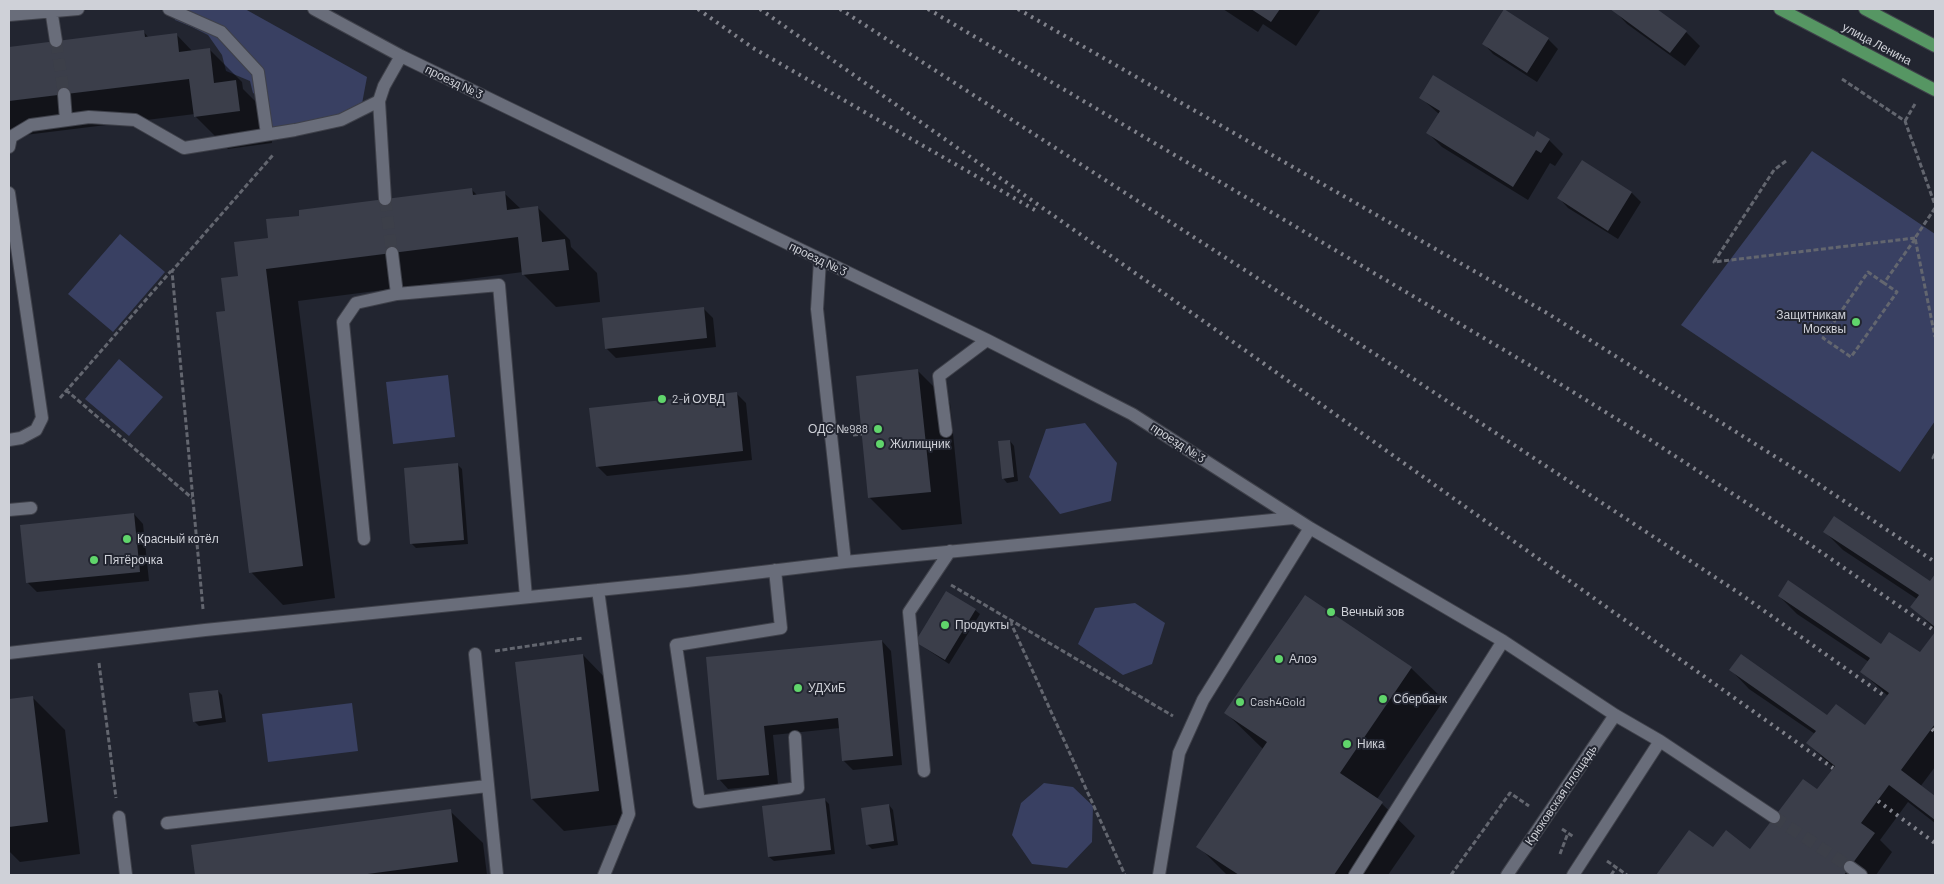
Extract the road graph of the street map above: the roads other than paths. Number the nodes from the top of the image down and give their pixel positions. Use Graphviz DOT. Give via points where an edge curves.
graph roads {
  1 [pos="78,9"];
  2 [pos="169,9"];
  3 [pos="314,9"];
  4 [pos="1780,9"];
  5 [pos="1865,9"];
  6 [pos="52,10"];
  7 [pos="9,15"];
  8 [pos="56,41"];
  9 [pos="1935,46"];
  10 [pos="401,56"];
  11 [pos="1935,90"];
  12 [pos="64,94"];
  13 [pos="379,100"];
  14 [pos="66,120"];
  15 [pos="267,134"];
  16 [pos="9,147"];
  17 [pos="9,192"];
  18 [pos="385,199"];
  19 [pos="392,253"];
  20 [pos="820,260"];
  21 [pos="397,294"];
  22 [pos="987,340"];
  23 [pos="946,431"];
  24 [pos="9,440"];
  25 [pos="31,508"];
  26 [pos="9,510"];
  27 [pos="1293,518"];
  28 [pos="1310,528"];
  29 [pos="364,539"];
  30 [pos="950,551"];
  31 [pos="845,562"];
  32 [pos="775,570"];
  33 [pos="598,590"];
  34 [pos="526,597"];
  35 [pos="1504,641"];
  36 [pos="9,653"];
  37 [pos="475,654"];
  38 [pos="1614,714"];
  39 [pos="795,736"];
  40 [pos="1660,740"];
  41 [pos="924,771"];
  42 [pos="487,786"];
  43 [pos="119,817"];
  44 [pos="1774,817"];
  45 [pos="167,823"];
  46 [pos="1850,867"];
  47 [pos="126,875"];
  48 [pos="497,875"];
  49 [pos="604,875"];
  50 [pos="1159,875"];
  51 [pos="1355,875"];
  52 [pos="1508,875"];
  53 [pos="1573,875"];
  54 [pos="1861,875"];
  1 -- 6 [label="street"];
  2 -- 15 [label="street" via="221,32 258,72"];
  3 -- 10 [label="street, проезд № 3"];
  4 -- 11 [label="main road, улица Ленина"];
  5 -- 9 [label="main road, улица Ленина"];
  6 -- 7 [label="street"];
  6 -- 8 [label="street"];
  10 -- 13 [label="street"];
  10 -- 20 [label="street, проезд № 3"];
  12 -- 14 [label="street"];
  13 -- 15 [label="street" via="341,120"];
  13 -- 18 [label="street"];
  14 -- 15 [label="street" via="89,117 135,120 184,148"];
  14 -- 16 [label="street" via="32,125 11,137"];
  17 -- 24 [label="street" via="42,418 36,430"];
  19 -- 21 [label="street"];
  20 -- 22 [label="street, проезд № 3"];
  20 -- 31 [label="street" via="817,309"];
  21 -- 29 [label="street" via="356,303 343,322"];
  21 -- 34 [label="street" via="499,285"];
  22 -- 23 [label="street" via="939,376"];
  22 -- 27 [label="street, проезд № 3" via="1132,414"];
  25 -- 26 [label="street"];
  27 -- 28 [label="street, проезд № 3"];
  27 -- 30 [label="street"];
  28 -- 35 [label="street, проезд № 3"];
  28 -- 50 [label="street" via="1204,700 1179,753"];
  30 -- 31 [label="street"];
  30 -- 41 [label="street" via="909,612"];
  31 -- 32 [label="street"];
  32 -- 33 [label="street"];
  32 -- 39 [label="street" via="780,628 676,645 699,802 798,788"];
  33 -- 34 [label="street"];
  33 -- 49 [label="street" via="629,814"];
  34 -- 36 [label="street"];
  35 -- 38 [label="street, проезд № 3"];
  35 -- 51 [label="street"];
  37 -- 42 [label="street"];
  38 -- 40 [label="street, проезд № 3"];
  38 -- 52 [label="street, Крюковская площадь"];
  40 -- 44 [label="street, проезд № 3"];
  40 -- 53 [label="street"];
  42 -- 45 [label="street"];
  42 -- 48 [label="street"];
  43 -- 47 [label="street"];
  46 -- 54 [label="street"];
}
